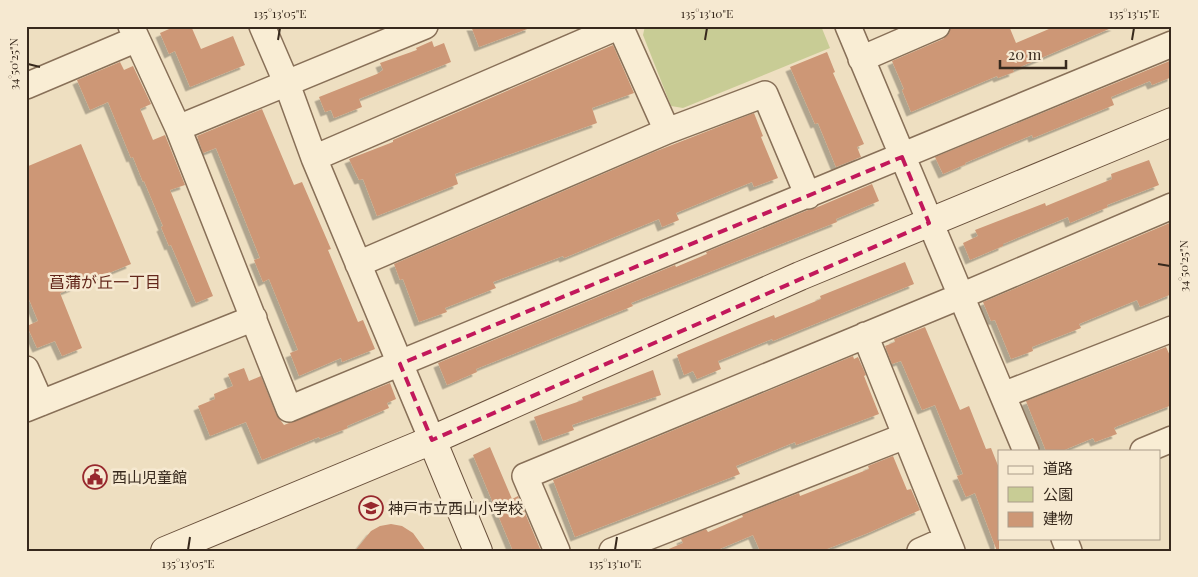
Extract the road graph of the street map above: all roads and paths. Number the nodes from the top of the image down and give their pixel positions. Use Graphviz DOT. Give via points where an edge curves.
graph roads {
  1 [pos="262,26"];
  2 [pos="425,26"];
  3 [pos="620,26"];
  4 [pos="848,26"];
  5 [pos="937,26"];
  6 [pos="134,33"];
  7 [pos="1172,44"];
  8 [pos="862,59"];
  9 [pos="287,84"];
  10 [pos="26,86"];
  11 [pos="1172,122"];
  12 [pos="178,128"];
  13 [pos="667,131"];
  14 [pos="902,157"];
  15 [pos="314,158"];
  16 [pos="808,196"];
  17 [pos="1172,206"];
  18 [pos="930,223"];
  19 [pos="358,264"];
  20 [pos="961,296"];
  21 [pos="254,318"];
  22 [pos="1172,329"];
  23 [pos="865,335"];
  24 [pos="400,364"];
  25 [pos="26,369"];
  26 [pos="1003,395"];
  27 [pos="33,406"];
  28 [pos="905,436"];
  29 [pos="1172,439"];
  30 [pos="432,440"];
  31 [pos="1026,450"];
  32 [pos="1145,450"];
  33 [pos="949,545"];
  34 [pos="165,551"];
  35 [pos="478,551"];
  36 [pos="557,551"];
  37 [pos="612,551"];
  38 [pos="920,551"];
  1 -- 9 [label="street"];
  2 -- 9 [label="street"];
  3 -- 13 [label="street"];
  3 -- 15 [label="street"];
  4 -- 8 [label="street"];
  5 -- 8 [label="street"];
  6 -- 10 [label="street"];
  6 -- 12 [label="street"];
  7 -- 14 [label="street"];
  8 -- 14 [label="street"];
  9 -- 12 [label="street"];
  9 -- 15 [label="street"];
  11 -- 18 [label="street"];
  12 -- 21 [label="street"];
  13 -- 16 [label="street" via="765,94"];
  13 -- 19 [label="street"];
  14 -- 16 [label="street"];
  14 -- 18 [label="street"];
  15 -- 19 [label="street"];
  16 -- 24 [label="street"];
  17 -- 20 [label="street"];
  18 -- 20 [label="street"];
  18 -- 30 [label="street" via="800,276"];
  19 -- 24 [label="street"];
  20 -- 23 [label="street"];
  20 -- 26 [label="street"];
  21 -- 24 [label="street" via="289,409"];
  21 -- 27 [label="street"];
  22 -- 26 [label="street"];
  23 -- 28 [label="street"];
  23 -- 36 [label="street" via="525,476"];
  24 -- 30 [label="street"];
  25 -- 27 [label="street"];
  26 -- 31 [label="street"];
  28 -- 33 [label="street"];
  28 -- 37 [label="street"];
  29 -- 32 [label="street"];
  30 -- 34 [label="street"];
  30 -- 35 [label="street"];
  33 -- 38 [label="street"];
}
